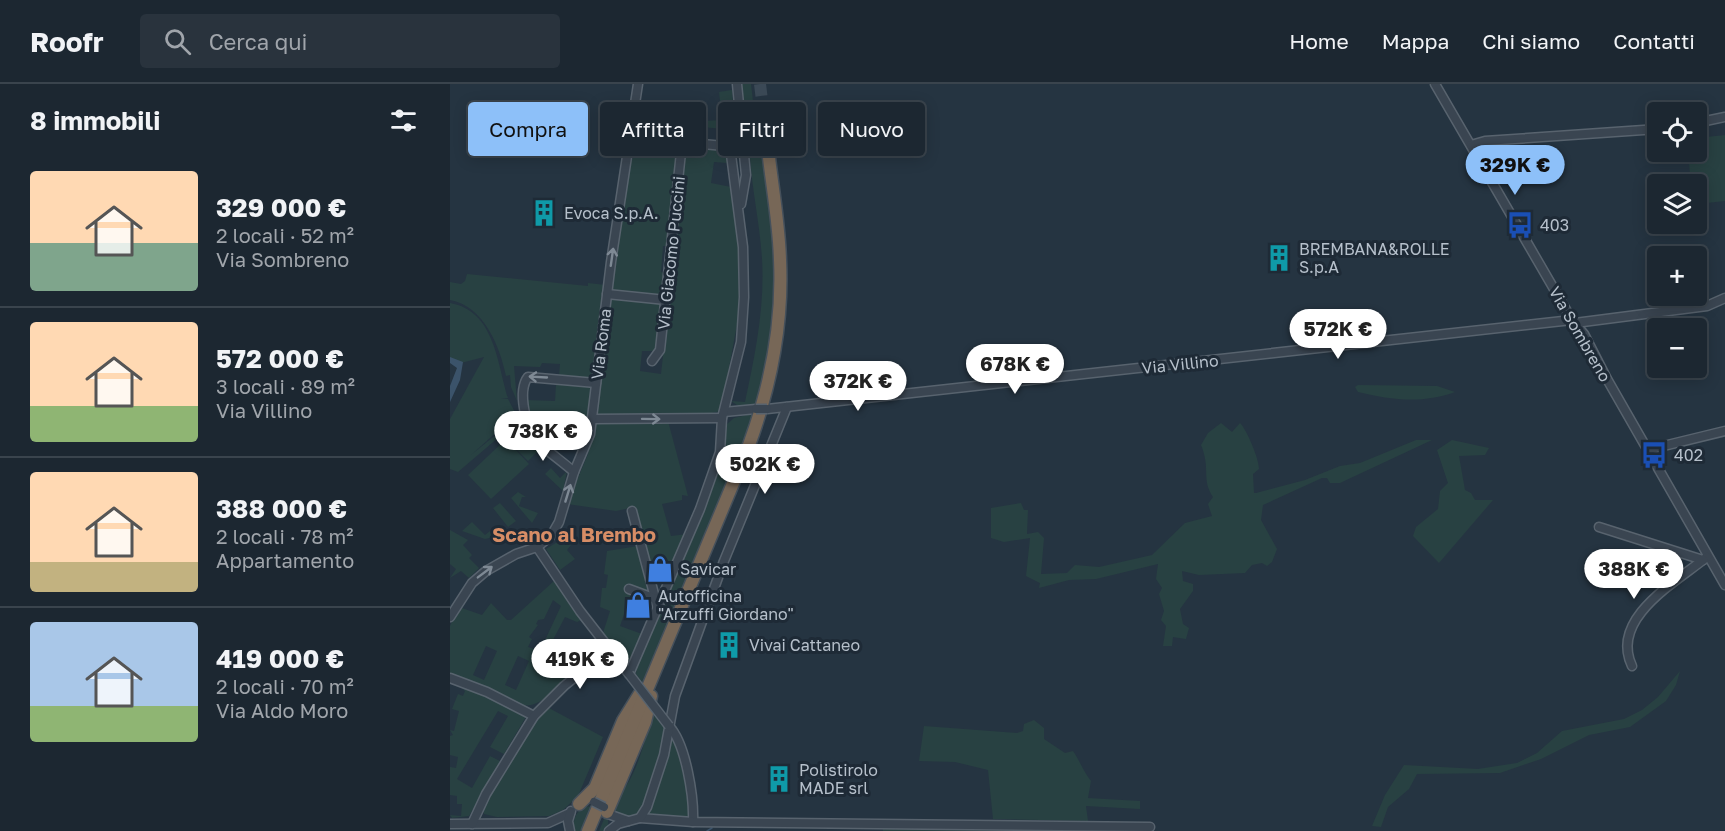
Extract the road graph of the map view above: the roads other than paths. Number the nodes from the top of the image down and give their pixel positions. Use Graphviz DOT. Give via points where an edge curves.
graph roads {
  1 [pos="638,84"];
  2 [pos="737,84"];
  3 [pos="1435,84"];
  4 [pos="635,102"];
  5 [pos="739,102"];
  6 [pos="1725,117"];
  7 [pos="1707,121"];
  8 [pos="1647,130"];
  9 [pos="1471,145"];
  10 [pos="626,156"];
  11 [pos="681,156"];
  12 [pos="731,156"];
  13 [pos="745,156"];
  14 [pos="769,156"];
  15 [pos="739,213"];
  16 [pos="607,294"];
  17 [pos="1725,297"];
  18 [pos="666,300"];
  19 [pos="1574,322"];
  20 [pos="652,361"];
  21 [pos="596,383"];
  22 [pos="787,407"];
  23 [pos="723,415"];
  24 [pos="593,419"];
  25 [pos="1725,431"];
  26 [pos="1647,450"];
  27 [pos="574,472"];
  28 [pos="632,511"];
  29 [pos="1599,527"];
  30 [pos="537,547"];
  31 [pos="1706,558"];
  32 [pos="1725,585"];
  33 [pos="629,589"];
  34 [pos="656,599"];
  35 [pos="658,610"];
  36 [pos="450,617"];
  37 [pos="610,649"];
  38 [pos="1632,666"];
  39 [pos="629,674"];
  40 [pos="450,678"];
  41 [pos="648,687"];
  42 [pos="534,716"];
  43 [pos="669,726"];
  44 [pos="594,807"];
  45 [pos="640,818"];
  46 [pos="629,821"];
  47 [pos="693,822"];
  48 [pos="548,823"];
  49 [pos="450,824"];
  50 [pos="472,824"];
  51 [pos="1150,827"];
  52 [pos="568,831"];
  53 [pos="588,831"];
  54 [pos="609,831"];
  1 -- 4 [label="street, Via Roma"];
  2 -- 5 [label="street"];
  3 -- 9 [label="street, Via Sombreno"];
  6 -- 7 [label="street"];
  8 -- 9 [label="street"];
  9 -- 19 [label="street, Via Sombreno"];
  16 -- 10 [label="street, Via Roma, one-way"];
  11 -- 18 [label="street, Via Giacomo Puccini"];
  12 -- 15 [label="street"];
  13 -- 15 [label="street"];
  14 -- 41 [label="highway" via="781,281 770,378 749,446"];
  15 -- 23 [label="street" via="744,261 741,342"];
  16 -- 18 [label="street"];
  16 -- 21 [label="street, Via Roma"];
  17 -- 19 [label="street, Via Villino" via="1707,306"];
  18 -- 20 [label="street, Via Giacomo Puccini" via="660,350"];
  19 -- 22 [label="street, Via Villino"];
  19 -- 26 [label="street, Via Sombreno"];
  21 -- 24 [label="street, Via Roma"];
  21 -- 27 [label="street, one-way" via="528,377 524,381 532,434"];
  22 -- 23 [label="street, Via Villino, bridge"];
  22 -- 43 [label="street" via="724,561 675,696"];
  24 -- 23 [label="street, Via Villino, one-way"];
  23 -- 35 [label="street" via="720,452"];
  24 -- 27 [label="street, Via Roma"];
  25 -- 26 [label="street"];
  26 -- 31 [label="street, Via Sombreno"];
  30 -- 27 [label="street, Via Roma, one-way" via="551,536 559,522"];
  28 -- 34 [label="street"];
  29 -- 31 [label="street"];
  36 -- 30 [label="street, Via Roma, one-way" via="472,583 486,571"];
  30 -- 37 [label="street"];
  31 -- 32 [label="street, Via Sombreno"];
  31 -- 38 [label="street" via="1635,619 1626,654"];
  33 -- 34 [label="street"];
  34 -- 35 [label="street"];
  35 -- 39 [label="street"];
  37 -- 39 [label="street"];
  37 -- 42 [label="street"];
  39 -- 43 [label="street, bridge"];
  40 -- 42 [label="street"];
  41 -- 44 [label="highway" via="627,713 595,788"];
  41 -- 44 [label="highway" via="652,693 645,722"];
  42 -- 50 [label="street"];
  43 -- 45 [label="street" via="664,755"];
  43 -- 47 [label="street" via="680,740 694,807"];
  44 -- 46 [label="street"];
  44 -- 48 [label="street"];
  44 -- 52 [label="street"];
  44 -- 53 [label="highway"];
  44 -- 54 [label="street"];
  45 -- 46 [label="street"];
  45 -- 47 [label="street"];
  46 -- 54 [label="street"];
  47 -- 51 [label="street"];
  48 -- 50 [label="street"];
  48 -- 52 [label="street"];
  49 -- 50 [label="street"];
}
